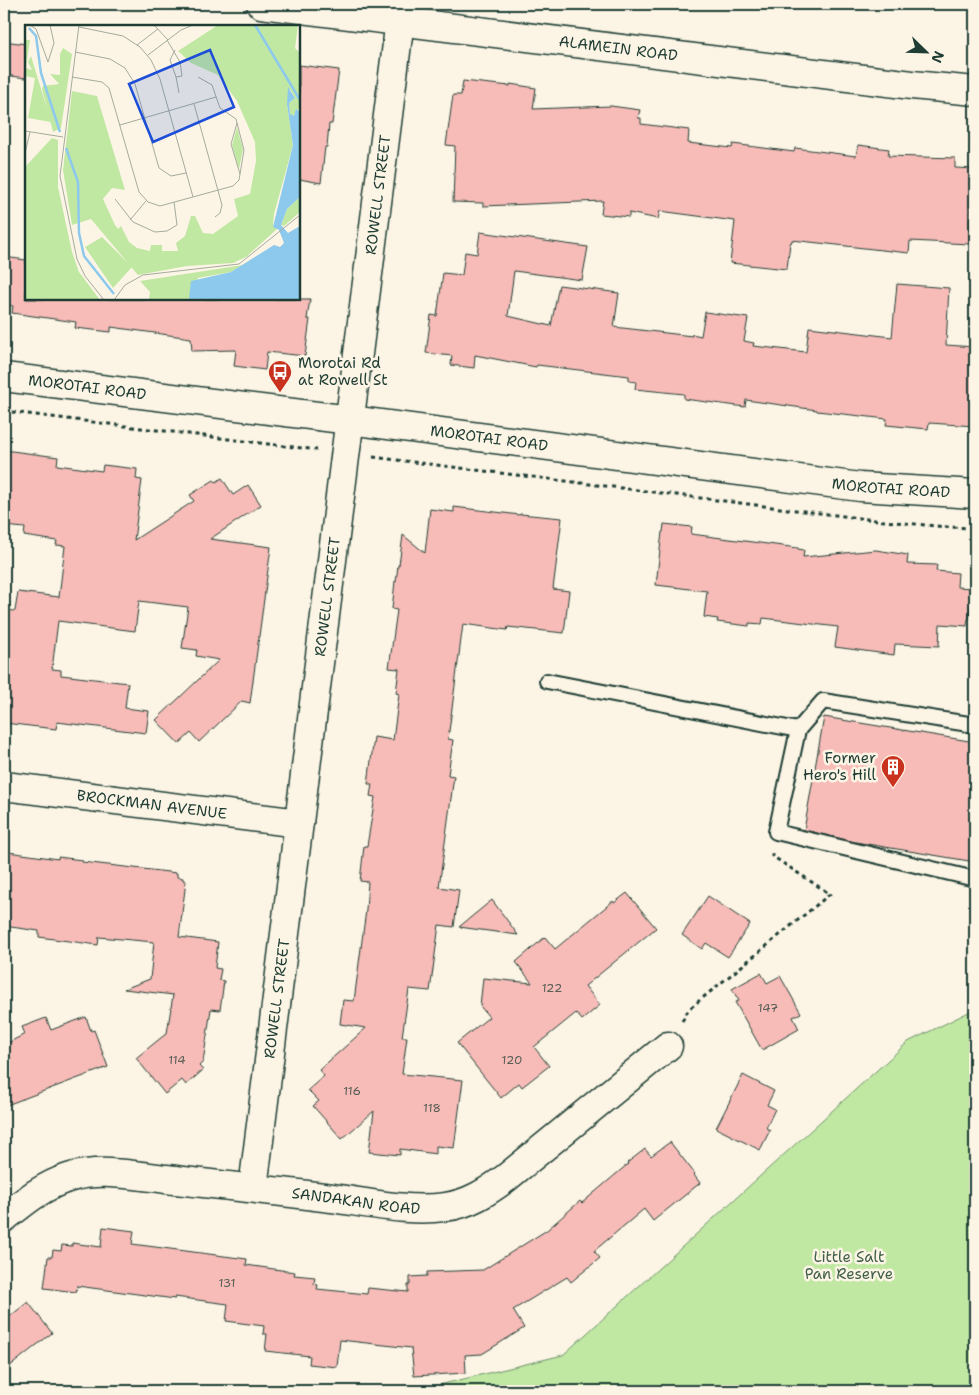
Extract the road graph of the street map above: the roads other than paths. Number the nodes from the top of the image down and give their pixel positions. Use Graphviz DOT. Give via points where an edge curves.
graph roads {
  1 [pos="261,4"];
  2 [pos="401,12"];
  3 [pos="975,91"];
  4 [pos="4,377"];
  5 [pos="350,420"];
  6 [pos="975,494"];
  7 [pos="547,681"];
  8 [pos="975,725"];
  9 [pos="798,730"];
  10 [pos="4,786"];
  11 [pos="299,823"];
  12 [pos="975,879"];
  13 [pos="668,1046"];
  14 [pos="254,1188"];
  15 [pos="4,1218"];
  1 -- 2 [label="street, ALAMEIN ROAD"];
  2 -- 3 [label="street, ALAMEIN ROAD" via="912,85"];
  2 -- 5 [label="street, ROWELL STREET"];
  4 -- 5 [label="street, MOROTAI ROAD"];
  5 -- 6 [label="street, MOROTAI ROAD" via="860,487"];
  5 -- 11 [label="street, ROWELL STREET"];
  7 -- 9 [label="lane"];
  8 -- 9 [label="lane" via="823,701"];
  9 -- 12 [label="lane" via="776,832"];
  10 -- 11 [label="street, BROCKMAN AVENUE"];
  11 -- 14 [label="street, ROWELL STREET"];
  13 -- 14 [label="street, SANDAKAN ROAD" via="506,1178 466,1203 422,1208"];
  14 -- 15 [label="street, SANDAKAN ROAD" via="115,1173 90,1174 48,1186"];
}
